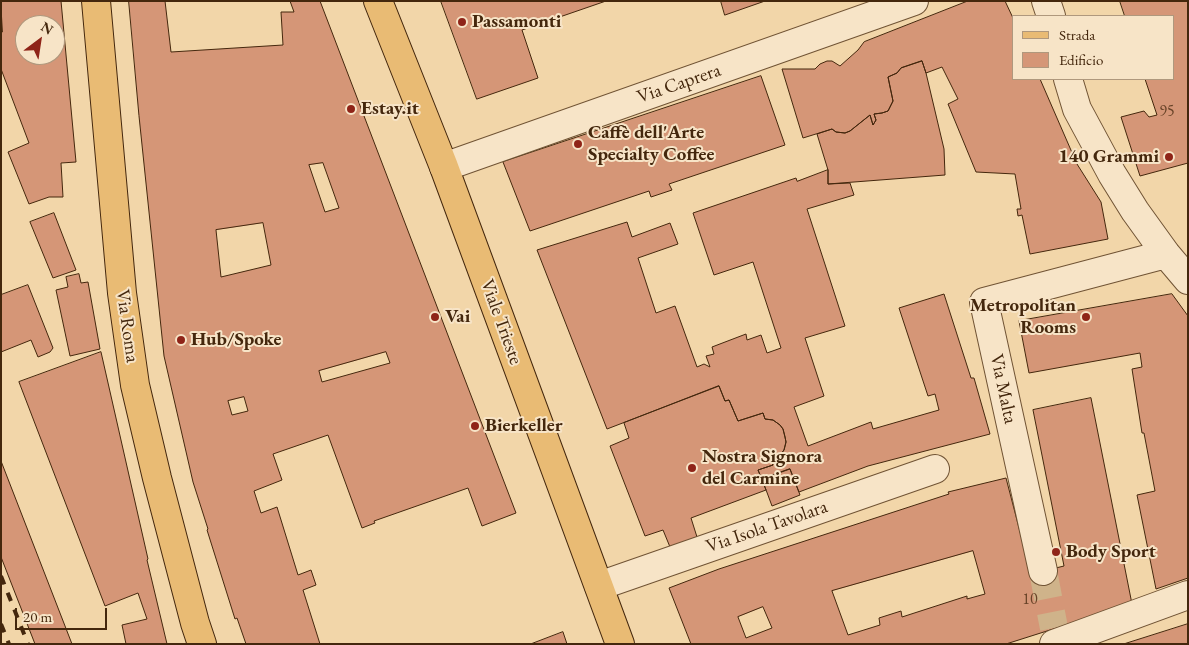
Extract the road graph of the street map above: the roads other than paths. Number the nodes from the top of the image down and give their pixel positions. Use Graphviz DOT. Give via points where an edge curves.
graph roads {
  1 [pos="96,1"];
  2 [pos="378,1"];
  3 [pos="914,1"];
  4 [pos="1046,1"];
  5 [pos="1050,15"];
  6 [pos="1068,80"];
  7 [pos="444,167"];
  8 [pos="1166,254"];
  9 [pos="1188,280"];
  10 [pos="935,469"];
  11 [pos="1042,571"];
  12 [pos="598,586"];
  13 [pos="1188,596"];
  14 [pos="1055,640"];
  15 [pos="202,644"];
  16 [pos="620,644"];
  1 -- 15 [label="main road, Via Roma" via="122,293 135,385 156,478"];
  2 -- 7 [label="main road, Viale Trieste"];
  3 -- 7 [label="street, Via Caprera"];
  4 -- 5 [label="street"];
  6 -- 8 [label="street" via="1077,109 1108,166"];
  7 -- 12 [label="main road, Viale Trieste"];
  8 -- 9 [label="street"];
  8 -- 11 [label="street, Via Malta" via="984,302"];
  10 -- 12 [label="street, Via Isola Tavolara"];
  12 -- 16 [label="main road, Viale Trieste"];
  13 -- 14 [label="street"];
}
